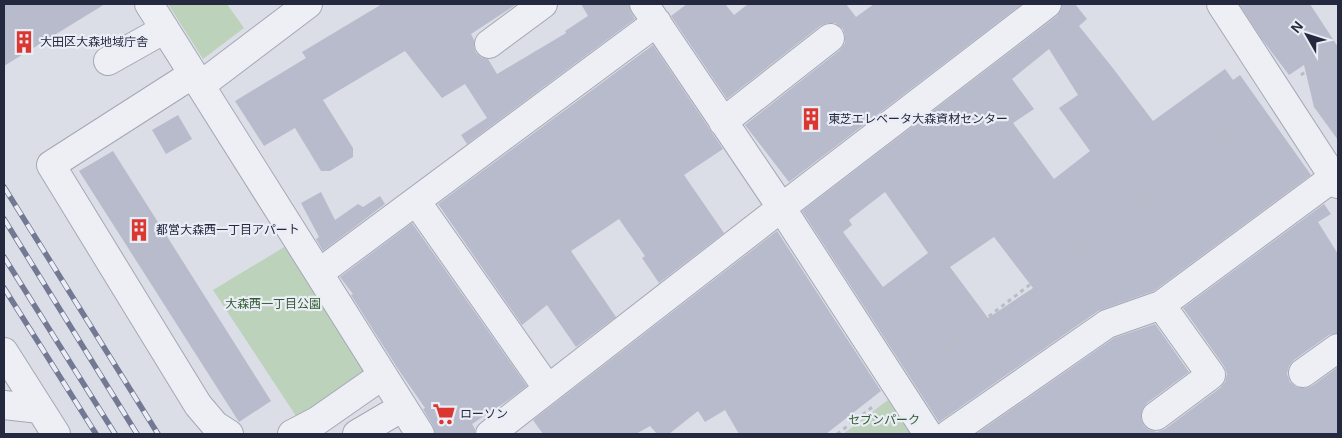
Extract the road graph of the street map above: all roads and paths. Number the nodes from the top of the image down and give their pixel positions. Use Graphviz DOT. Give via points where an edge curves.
graph roads {
  1 [pos="149,4"];
  2 [pos="308,4"];
  3 [pos="544,4"];
  4 [pos="1047,4"];
  5 [pos="1221,4"];
  6 [pos="656,12"];
  7 [pos="165,29"];
  8 [pos="830,38"];
  9 [pos="489,44"];
  10 [pos="1338,47"];
  11 [pos="108,61"];
  12 [pos="197,80"];
  13 [pos="1279,93"];
  14 [pos="723,122"];
  15 [pos="1336,181"];
  16 [pos="416,200"];
  17 [pos="781,208"];
  18 [pos="319,272"];
  19 [pos="1161,305"];
  20 [pos="1338,348"];
  21 [pos="4,352"];
  22 [pos="1303,373"];
  23 [pos="384,376"];
  24 [pos="898,387"];
  25 [pos="548,389"];
  26 [pos="4,405"];
  27 [pos="403,407"];
  28 [pos="40,409"];
  29 [pos="1156,416"];
  30 [pos="56,434"];
  31 [pos="229,434"];
  32 [pos="292,434"];
  33 [pos="357,434"];
  34 [pos="420,434"];
  35 [pos="490,434"];
  36 [pos="837,434"];
  37 [pos="928,434"];
  38 [pos="949,434"];
  1 -- 7 [label="street"];
  2 -- 12 [label="street"];
  3 -- 9 [label="street"];
  4 -- 17 [label="street"];
  5 -- 13 [label="street"];
  6 -- 14 [label="street"];
  6 -- 16 [label="street"];
  7 -- 11 [label="street"];
  7 -- 12 [label="street"];
  8 -- 14 [label="street"];
  10 -- 13 [label="path"];
  12 -- 18 [label="street"];
  12 -- 31 [label="street" via="51,164 198,404 215,425"];
  13 -- 15 [label="street"];
  13 -- 24 [label="path"];
  14 -- 17 [label="street"];
  15 -- 19 [label="street"];
  16 -- 18 [label="street"];
  16 -- 25 [label="street"];
  17 -- 24 [label="street"];
  17 -- 25 [label="street"];
  18 -- 23 [label="street"];
  19 -- 29 [label="street" via="1210,376"];
  19 -- 38 [label="street" via="1107,324"];
  20 -- 22 [label="street"];
  21 -- 28 [label="street"];
  23 -- 27 [label="street"];
  23 -- 32 [label="street"];
  24 -- 36 [label="path"];
  24 -- 37 [label="street"];
  25 -- 35 [label="street"];
  26 -- 28 [label="street"];
  27 -- 33 [label="street"];
  27 -- 34 [label="street"];
  28 -- 30 [label="street"];
}
